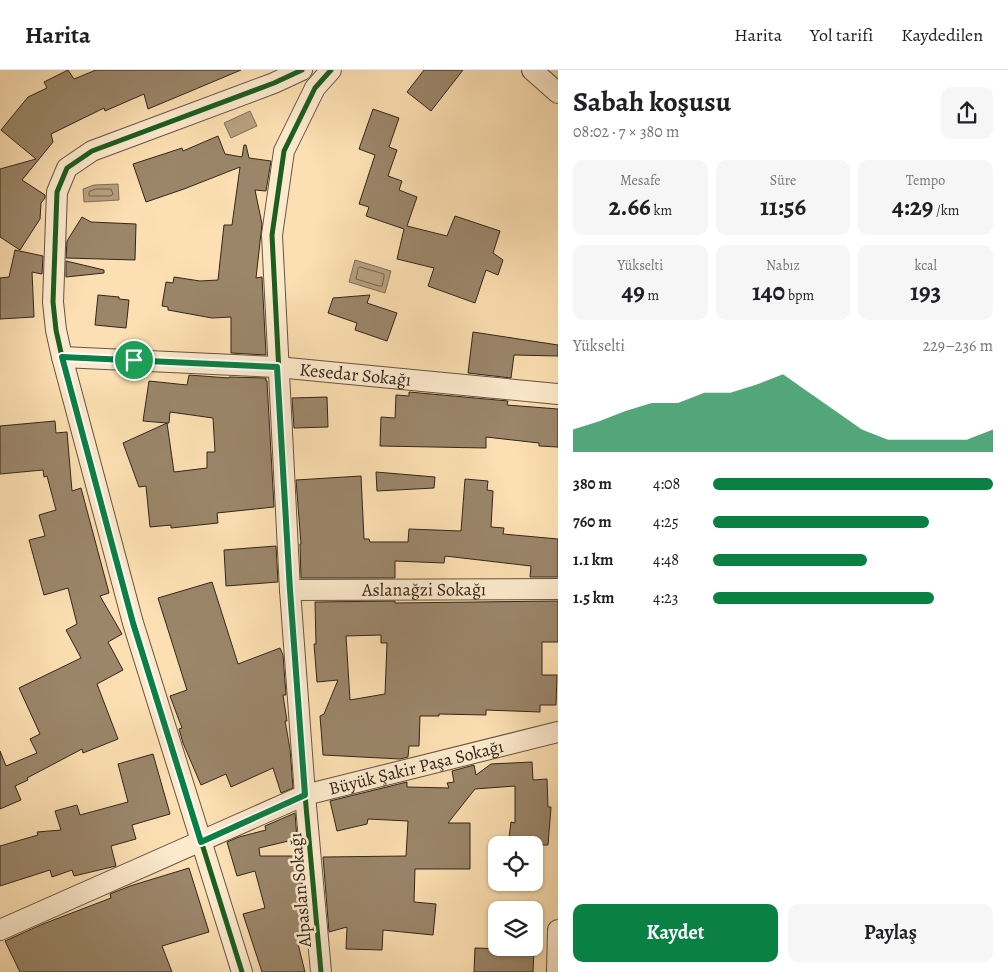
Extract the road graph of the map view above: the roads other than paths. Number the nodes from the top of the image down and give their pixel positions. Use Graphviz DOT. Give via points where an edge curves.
graph roads {
  1 [pos="302,70"];
  2 [pos="331,70"];
  3 [pos="532,70"];
  4 [pos="558,93"];
  5 [pos="62,357"];
  6 [pos="277,367"];
  7 [pos="558,394"];
  8 [pos="558,589"];
  9 [pos="290,590"];
  10 [pos="558,732"];
  11 [pos="305,795"];
  12 [pos="201,842"];
  13 [pos="0,930"];
  14 [pos="558,930"];
  15 [pos="242,972"];
  16 [pos="321,972"];
  17 [pos="557,972"];
  1 -- 5 [label="street" via="92,151 67,168 57,192 53,302"];
  2 -- 6 [label="street, Alpaslan Sokağı" via="315,88 284,151 272,236"];
  3 -- 4 [label="street"];
  5 -- 6 [label="street, Kesedar Sokağı"];
  5 -- 12 [label="street" via="133,623"];
  6 -- 7 [label="street, Kesedar Sokağı"];
  6 -- 9 [label="street, Alpaslan Sokağı"];
  8 -- 9 [label="street, Aslanağzi Sokağı"];
  9 -- 11 [label="street, Alpaslan Sokağı"];
  10 -- 11 [label="street, Büyük Şakir Paşa Sokağı"];
  11 -- 12 [label="street, Büyük Şakir Paşa Sokağı"];
  11 -- 16 [label="street, Alpaslan Sokağı"];
  12 -- 13 [label="street, Büyük Şakir Paşa Sokağı"];
  12 -- 15 [label="street"];
  14 -- 17 [label="street"];
}
